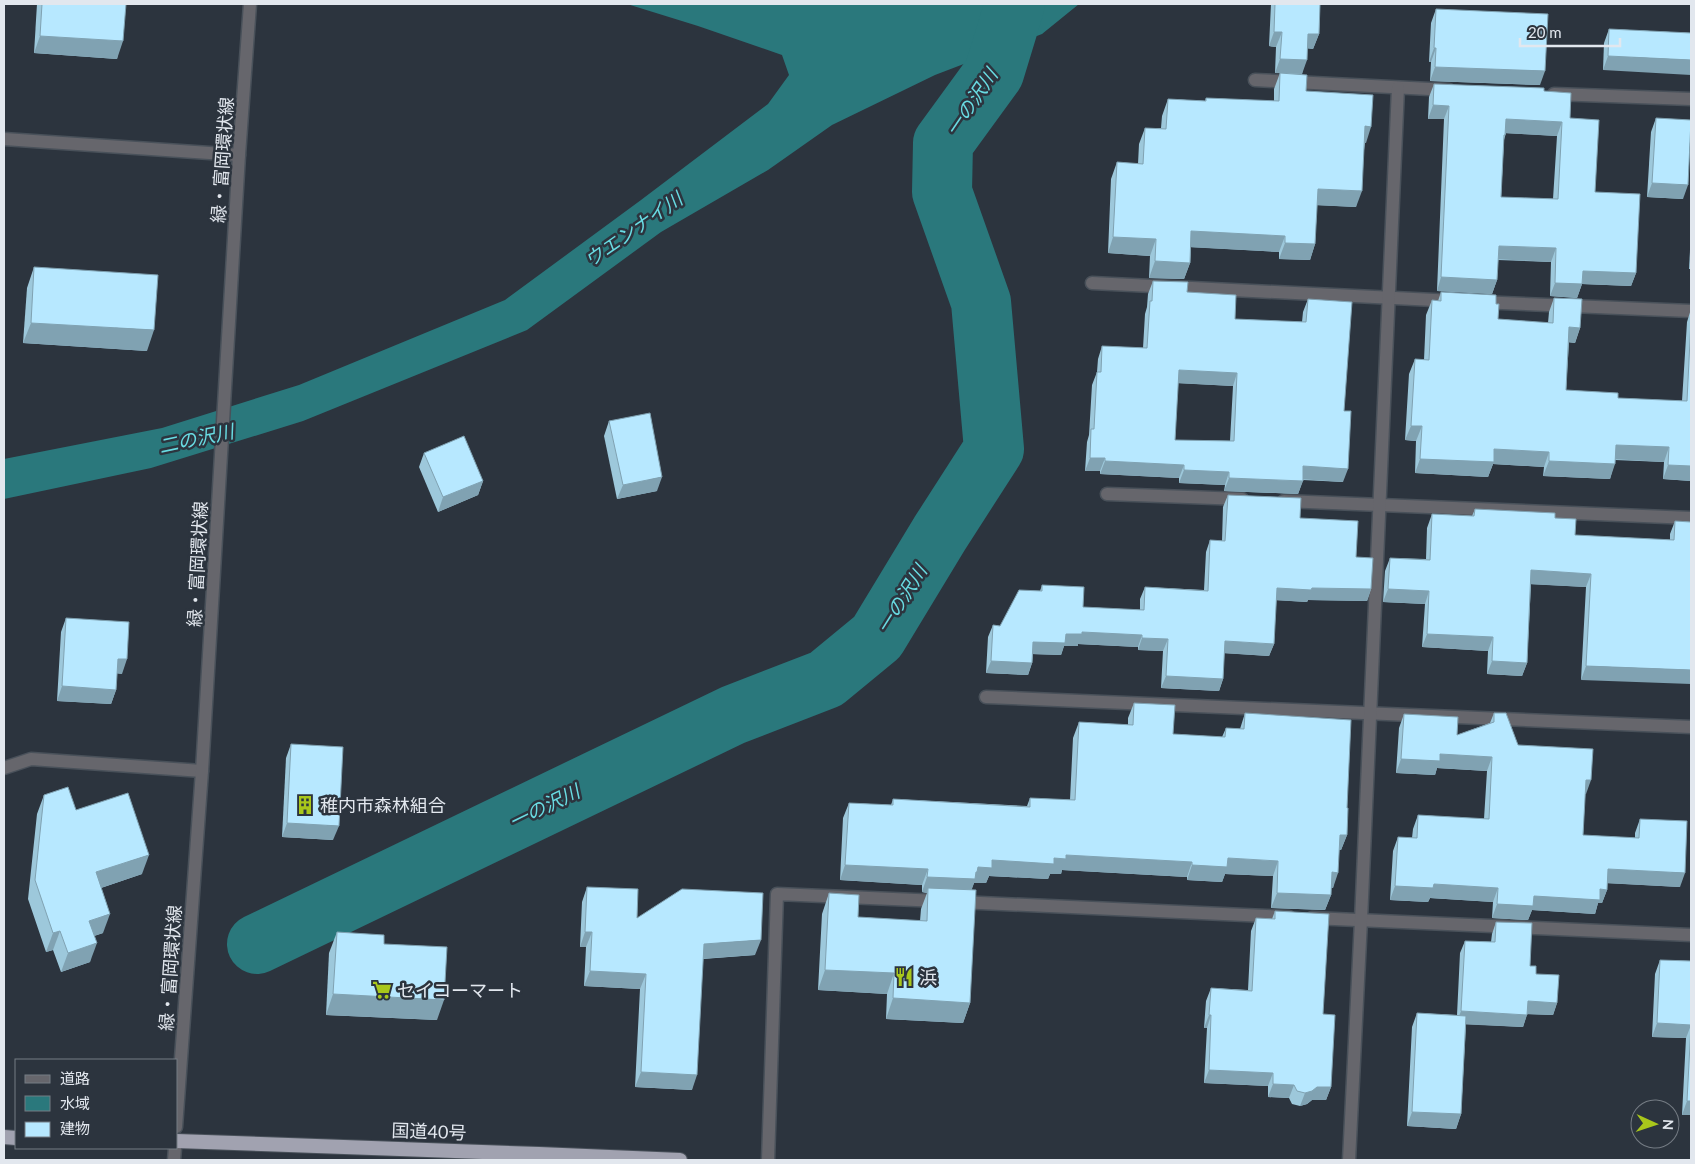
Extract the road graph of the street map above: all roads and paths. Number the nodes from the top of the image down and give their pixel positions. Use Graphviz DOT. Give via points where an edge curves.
graph roads {
  1 [pos="250,4"];
  2 [pos="1255,80"];
  3 [pos="1398,88"];
  4 [pos="1457,90"];
  5 [pos="1545,94"];
  6 [pos="1691,99"];
  7 [pos="4,139"];
  8 [pos="238,155"];
  9 [pos="1092,283"];
  10 [pos="1388,298"];
  11 [pos="1691,311"];
  12 [pos="1107,494"];
  13 [pos="1253,500"];
  14 [pos="1272,501"];
  15 [pos="1379,505"];
  16 [pos="1691,518"];
  17 [pos="986,697"];
  18 [pos="1370,712"];
  19 [pos="1691,727"];
  20 [pos="4,768"];
  21 [pos="202,771"];
  22 [pos="1361,920"];
  23 [pos="1691,935"];
  24 [pos="178,1099"];
  25 [pos="178,1141"];
  26 [pos="680,1160"];
  27 [pos="768,1160"];
  28 [pos="1349,1160"];
  1 -- 8 [label="street, 緑・富岡環状線"];
  2 -- 3 [label="street"];
  3 -- 4 [label="street"];
  3 -- 10 [label="street"];
  5 -- 6 [label="street"];
  7 -- 8 [label="street"];
  8 -- 21 [label="street, 緑・富岡環状線"];
  9 -- 10 [label="street"];
  10 -- 11 [label="street"];
  10 -- 15 [label="street"];
  12 -- 13 [label="street"];
  14 -- 15 [label="street"];
  15 -- 16 [label="street"];
  15 -- 18 [label="street"];
  17 -- 18 [label="street"];
  18 -- 19 [label="street"];
  18 -- 22 [label="street"];
  20 -- 21 [label="street" via="31,759"];
  21 -- 24 [label="street, 緑・富岡環状線"];
  22 -- 23 [label="street"];
  22 -- 27 [label="street" via="777,894"];
  22 -- 28 [label="street"];
  25 -- 26 [label="highway, 国道40号"];
}
